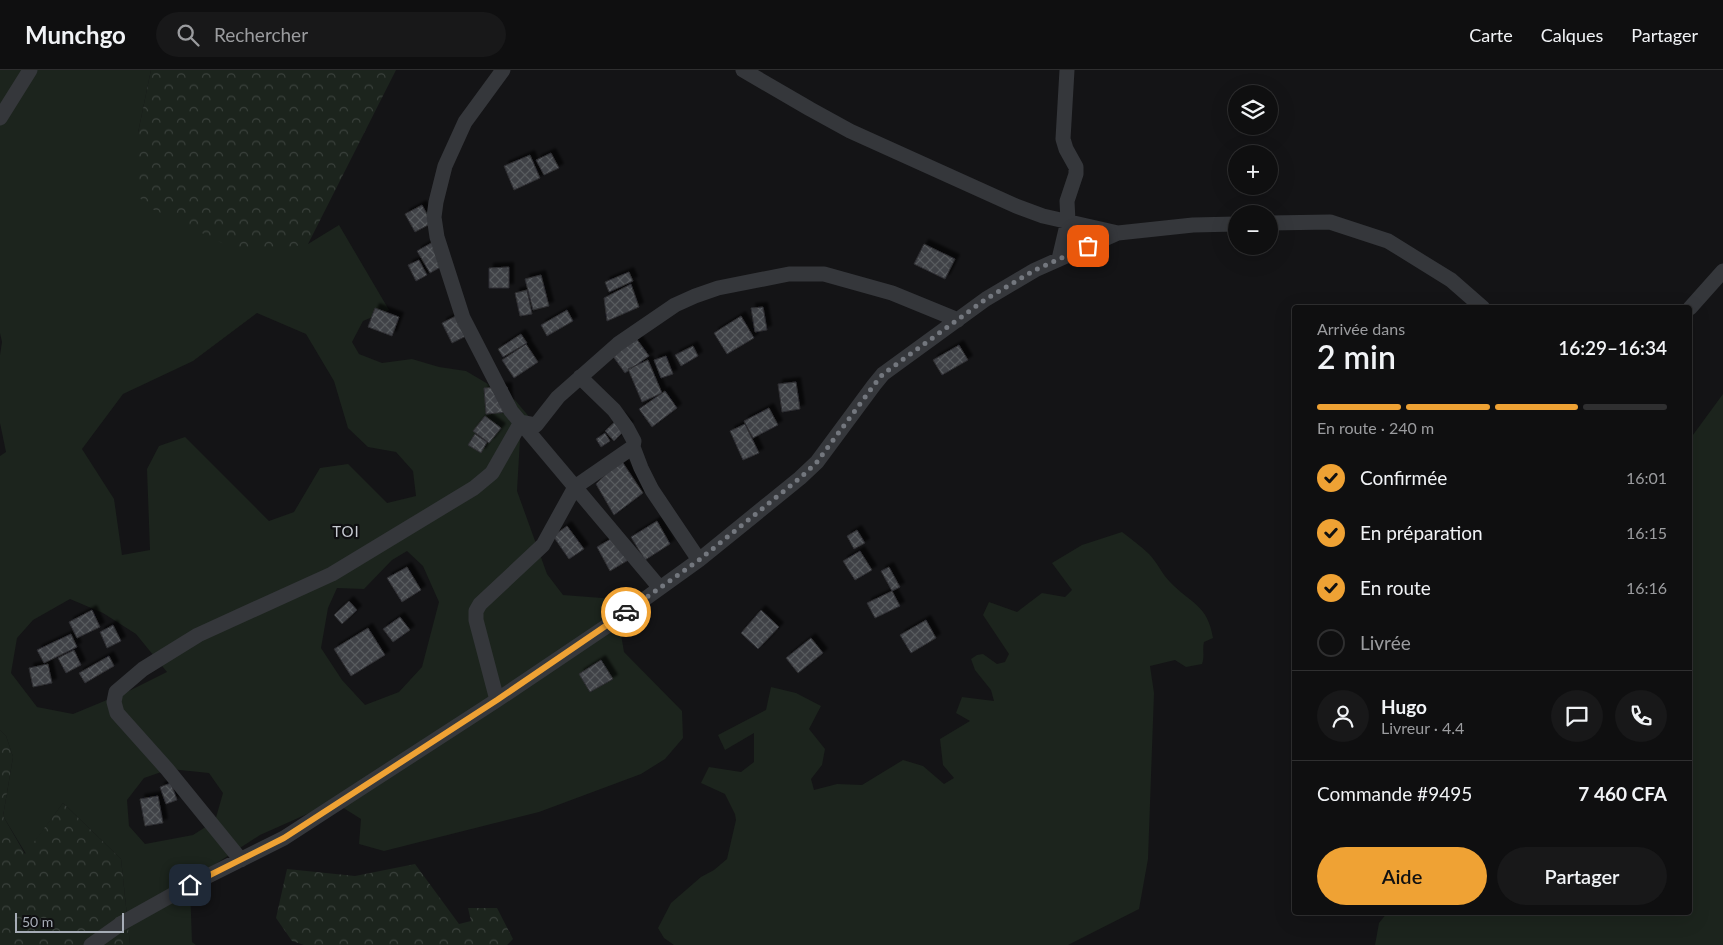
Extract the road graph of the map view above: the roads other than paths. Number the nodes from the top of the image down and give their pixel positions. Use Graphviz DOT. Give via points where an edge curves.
graph roads {
  1 [pos="30,70"];
  2 [pos="503,70"];
  3 [pos="744,70"];
  4 [pos="1067,70"];
  5 [pos="0,118"];
  6 [pos="1068,221"];
  7 [pos="1278,223"];
  8 [pos="1228,224"];
  9 [pos="1118,233"];
  10 [pos="1059,259"];
  11 [pos="1723,271"];
  12 [pos="1480,305"];
  13 [pos="1692,306"];
  14 [pos="958,320"];
  15 [pos="580,377"];
  16 [pos="521,422"];
  17 [pos="633,447"];
  18 [pos="574,487"];
  19 [pos="699,560"];
  20 [pos="660,588"];
  21 [pos="497,700"];
  22 [pos="241,860"];
  23 [pos="91,945"];
  1 -- 5 [label="street"];
  2 -- 16 [label="street" via="465,122 445,166 434,217 437,237 463,318 511,411"];
  3 -- 6 [label="street" via="850,131 1016,206"];
  4 -- 6 [label="street" via="1063,139 1076,167 1067,201"];
  6 -- 9 [label="street"];
  6 -- 10 [label="street"];
  7 -- 12 [label="street" via="1330,222 1388,241 1451,280"];
  8 -- 9 [label="street"];
  9 -- 10 [label="street"];
  10 -- 14 [label="street" via="986,299"];
  11 -- 13 [label="street"];
  14 -- 15 [label="street" via="892,293 841,278 824,274 789,274 718,288 675,305 618,344"];
  14 -- 19 [label="street" via="883,374 817,462"];
  15 -- 16 [label="street" via="536,424"];
  15 -- 17 [label="street" via="614,410 634,441"];
  16 -- 18 [label="street"];
  16 -- 22 [label="street" via="492,474 474,488 332,574 198,635 143,669 116,692 117,713"];
  17 -- 18 [label="street"];
  17 -- 19 [label="street" via="652,490"];
  18 -- 20 [label="street"];
  18 -- 21 [label="street" via="543,545 480,604 476,612"];
  19 -- 20 [label="street"];
  20 -- 21 [label="street"];
  21 -- 22 [label="street" via="284,838"];
  22 -- 23 [label="street" via="122,923"];
}
